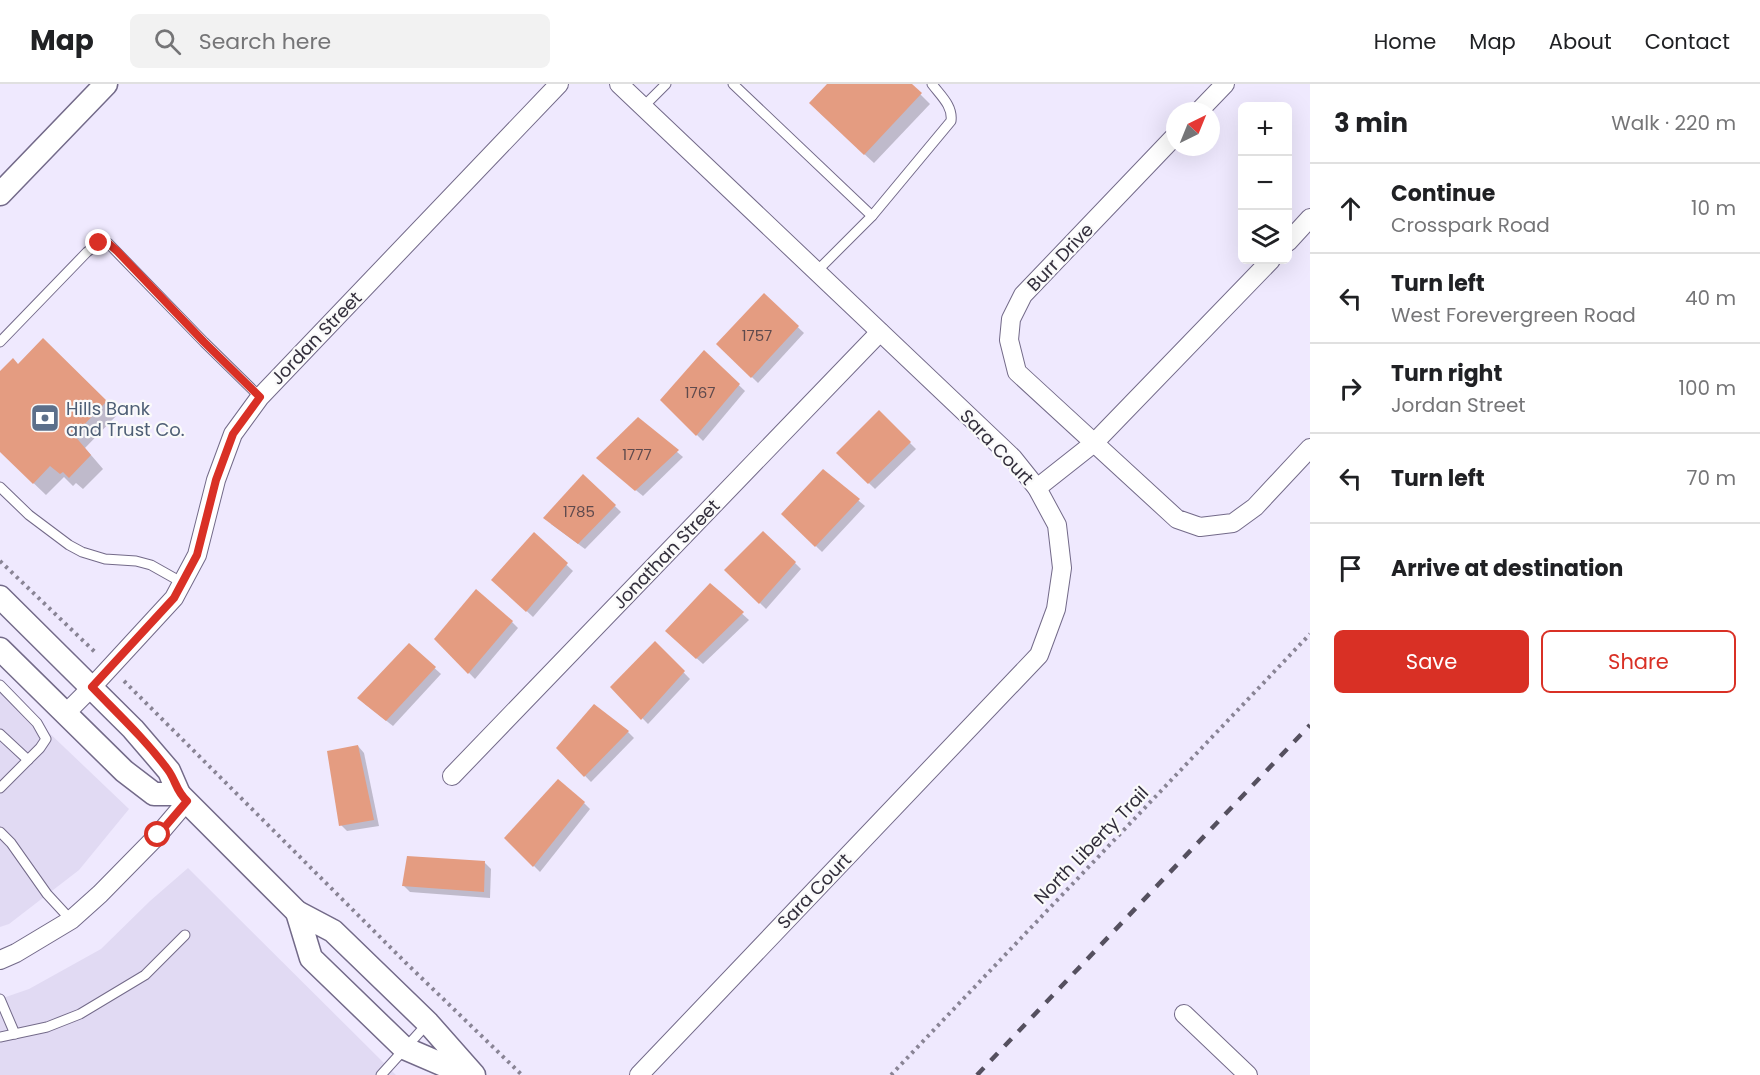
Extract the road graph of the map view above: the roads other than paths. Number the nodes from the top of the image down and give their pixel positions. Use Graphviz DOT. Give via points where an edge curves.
graph roads {
  1 [pos="106,84"];
  2 [pos="559,84"];
  3 [pos="619,84"];
  4 [pos="666,84"];
  5 [pos="733,84"];
  6 [pos="932,84"];
  7 [pos="1225,84"];
  8 [pos="1208,102"];
  9 [pos="643,107"];
  10 [pos="1166,145"];
  11 [pos="0,194"];
  12 [pos="872,216"];
  13 [pos="1310,218"];
  14 [pos="1292,237"];
  15 [pos="1267,264"];
  16 [pos="816,272"];
  17 [pos="880,332"];
  18 [pos="0,342"];
  19 [pos="260,397"];
  20 [pos="1094,443"];
  21 [pos="1310,448"];
  22 [pos="0,487"];
  23 [pos="1036,489"];
  24 [pos="183,583"];
  25 [pos="0,597"];
  26 [pos="0,649"];
  27 [pos="0,685"];
  28 [pos="92,687"];
  29 [pos="66,713"];
  30 [pos="0,734"];
  31 [pos="28,760"];
  32 [pos="452,776"];
  33 [pos="0,788"];
  34 [pos="183,797"];
  35 [pos="0,832"];
  36 [pos="297,912"];
  37 [pos="71,920"];
  38 [pos="185,935"];
  39 [pos="0,960"];
  40 [pos="0,999"];
  41 [pos="1184,1014"];
  42 [pos="428,1023"];
  43 [pos="15,1035"];
  44 [pos="0,1037"];
  45 [pos="404,1048"];
  46 [pos="381,1075"];
  47 [pos="467,1075"];
  48 [pos="474,1075"];
  49 [pos="639,1075"];
  50 [pos="1248,1075"];
  1 -- 11 [label="street"];
  2 -- 19 [label="street, Jordan Street"];
  3 -- 9 [label="street, Sara Court"];
  4 -- 9 [label="lane"];
  5 -- 12 [label="lane"];
  6 -- 12 [label="lane" via="951,108 951,121"];
  7 -- 8 [label="street"];
  9 -- 16 [label="street, Sara Court"];
  10 -- 20 [label="street, Burr Drive" via="1023,295 1011,319 1009,340 1017,372"];
  12 -- 16 [label="lane"];
  13 -- 14 [label="street"];
  15 -- 20 [label="street"];
  16 -- 17 [label="street, Sara Court"];
  17 -- 23 [label="street, Sara Court" via="1013,458"];
  17 -- 32 [label="street, Jonathan Street"];
  18 -- 19 [label="lane" via="87,252 99,243 108,243"];
  19 -- 24 [label="street, Jordan Street" via="233,434 216,480 197,555"];
  20 -- 21 [label="street, Burr Drive" via="1177,519 1200,527 1233,523 1255,507"];
  20 -- 23 [label="street"];
  22 -- 24 [label="lane" via="29,515 82,552 152,565"];
  23 -- 49 [label="street, Sara Court" via="1057,525 1062,568 1056,609 1039,655"];
  24 -- 28 [label="street, Jordan Street" via="174,598"];
  25 -- 28 [label="street"];
  26 -- 29 [label="street"];
  27 -- 31 [label="lane" via="37,723 46,739"];
  28 -- 29 [label="street, Jordan Street"];
  28 -- 34 [label="street" via="169,771"];
  29 -- 34 [label="street" via="124,771 154,794"];
  30 -- 31 [label="lane"];
  31 -- 33 [label="lane"];
  34 -- 36 [label="street"];
  34 -- 37 [label="street" via="133,860"];
  35 -- 37 [label="lane"];
  36 -- 42 [label="street" via="333,931"];
  36 -- 45 [label="street" via="311,958"];
  37 -- 39 [label="street"];
  38 -- 43 [label="lane" via="145,975 80,1014"];
  40 -- 43 [label="lane"];
  41 -- 50 [label="street"];
  42 -- 45 [label="lane"];
  42 -- 48 [label="street"];
  43 -- 44 [label="lane"];
  45 -- 46 [label="lane"];
  45 -- 47 [label="street"];
}
